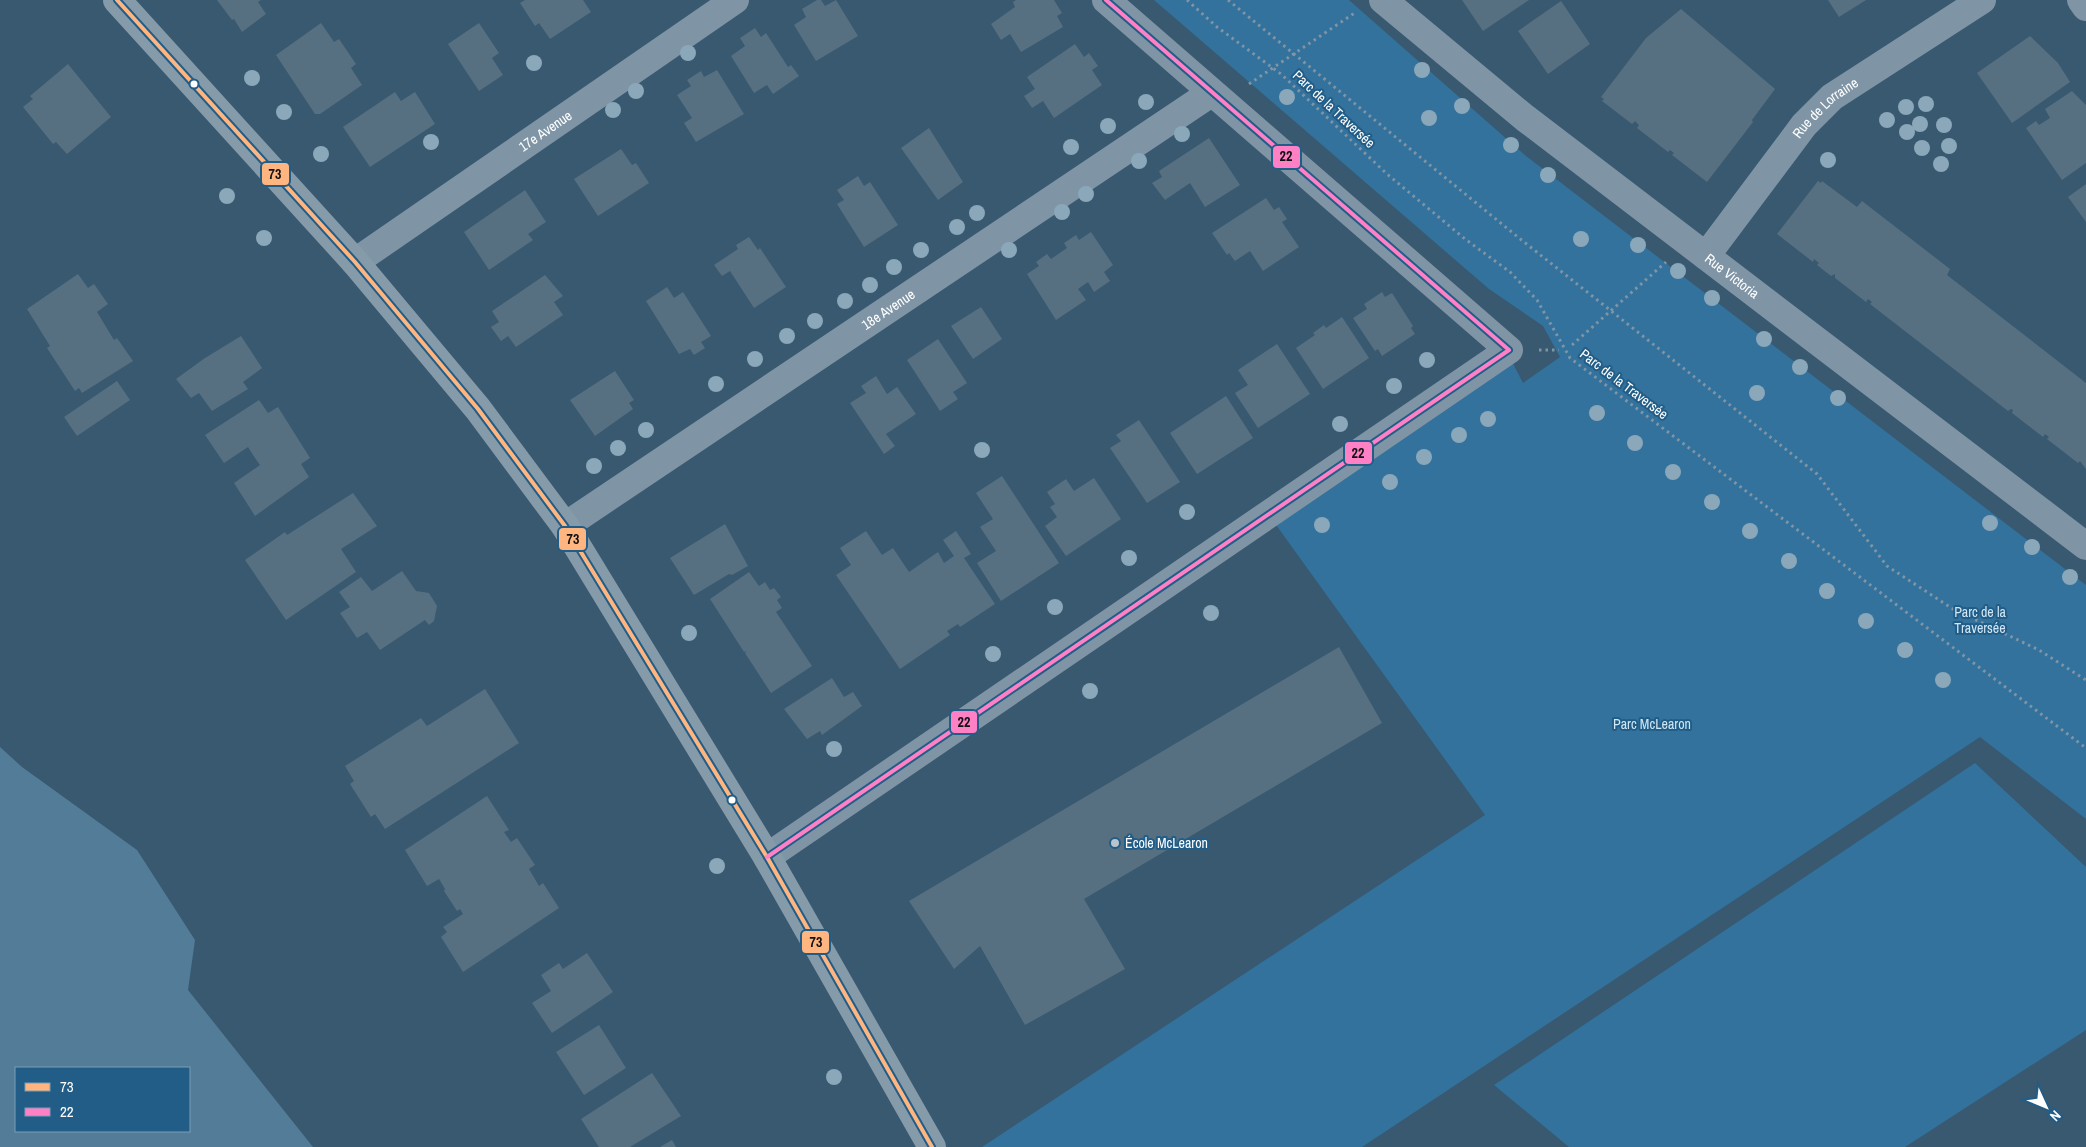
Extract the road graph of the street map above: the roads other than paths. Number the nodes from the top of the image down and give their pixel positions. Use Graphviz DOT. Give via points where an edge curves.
graph roads {
  1 [pos="117,0"];
  2 [pos="735,0"];
  3 [pos="1106,0"];
  4 [pos="1383,0"];
  5 [pos="1982,0"];
  6 [pos="2081,0"];
  7 [pos="2086,7"];
  8 [pos="1217,98"];
  9 [pos="1706,256"];
  10 [pos="356,262"];
  11 [pos="565,526"];
  12 [pos="2086,546"];
  13 [pos="767,857"];
  14 [pos="932,1147"];
  1 -- 10 [label="main road"];
  2 -- 10 [label="street, 17e Avenue"];
  3 -- 8 [label="street"];
  4 -- 9 [label="street, Rue Victoria" via="1525,118"];
  5 -- 9 [label="street, Rue de Lorraine" via="1832,97 1804,125"];
  6 -- 7 [label="street"];
  8 -- 11 [label="street, 18e Avenue"];
  8 -- 13 [label="street" via="1509,350"];
  9 -- 12 [label="street, Rue Victoria"];
  10 -- 11 [label="main road" via="478,408"];
  11 -- 13 [label="main road"];
  13 -- 14 [label="main road"];
}
